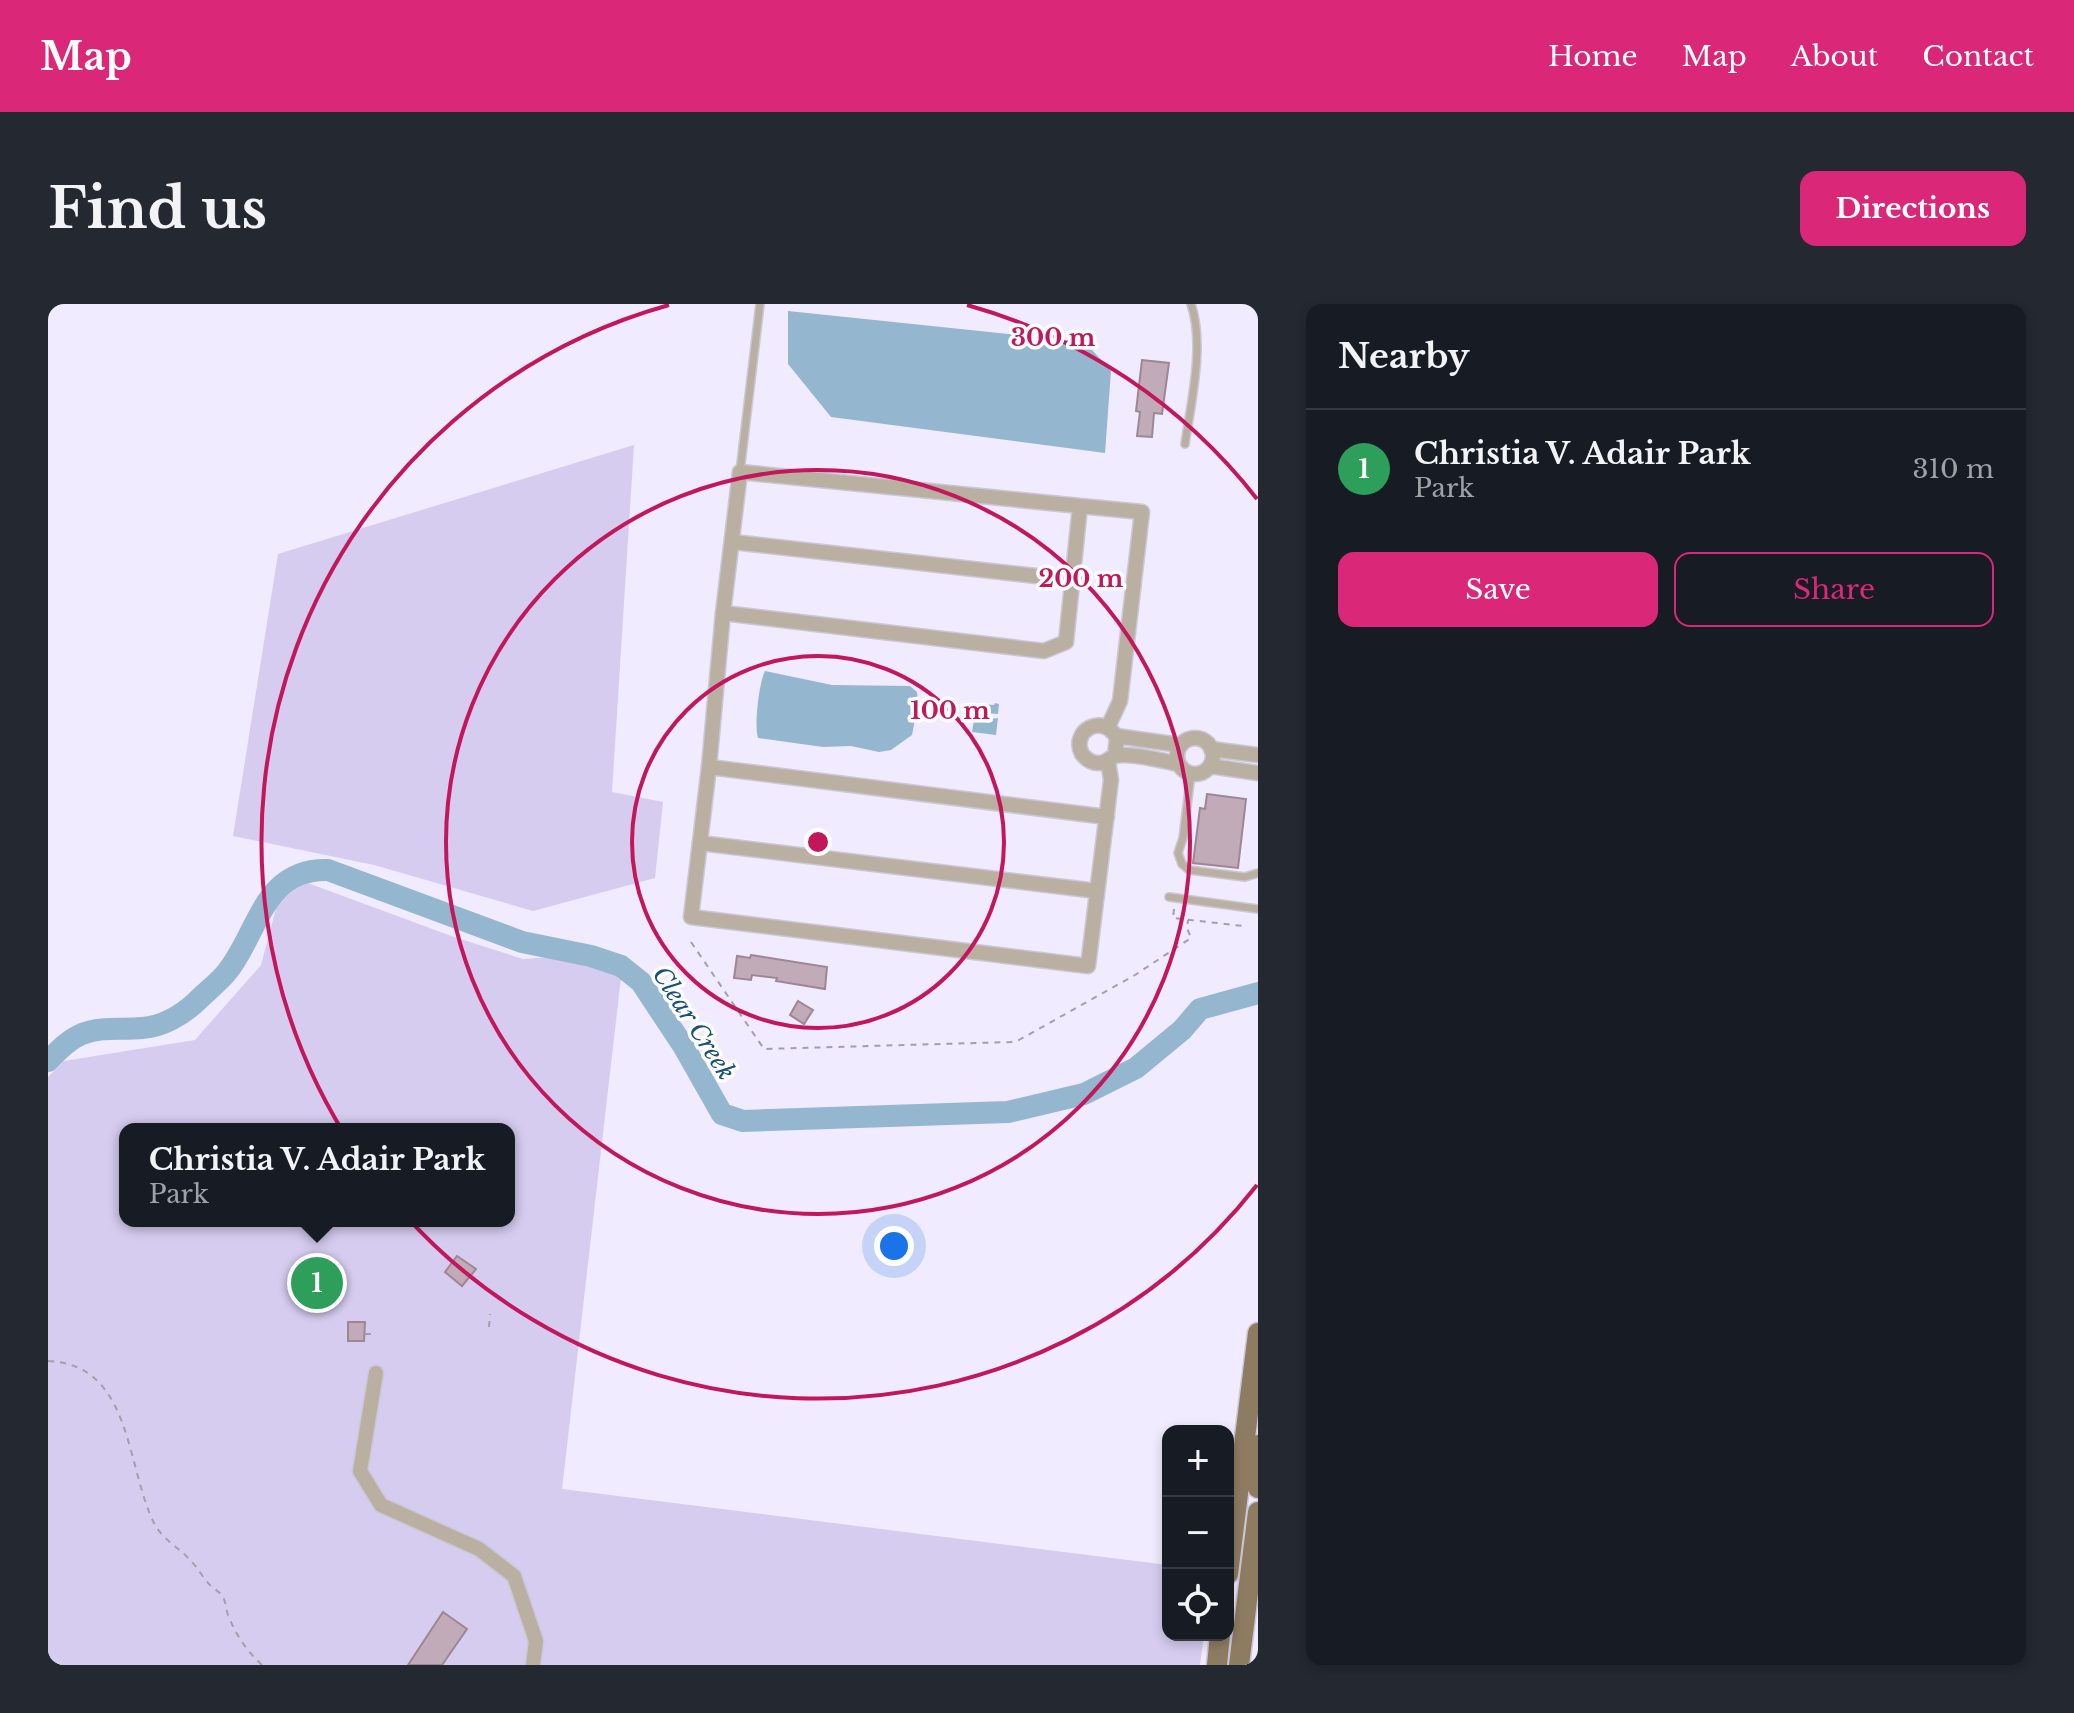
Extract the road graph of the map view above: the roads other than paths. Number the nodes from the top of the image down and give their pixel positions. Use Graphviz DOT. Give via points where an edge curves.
graph roads {
  1 [pos="760,304"];
  2 [pos="1191,304"];
  3 [pos="1185,444"];
  4 [pos="740,472"];
  5 [pos="1080,506"];
  6 [pos="733,542"];
  7 [pos="1072,580"];
  8 [pos="723,613"];
  9 [pos="1112,732"];
  10 [pos="1180,745"];
  11 [pos="1211,749"];
  12 [pos="1258,755"];
  13 [pos="1111,758"];
  14 [pos="1178,764"];
  15 [pos="1210,766"];
  16 [pos="709,767"];
  17 [pos="1258,773"];
  18 [pos="1191,774"];
  19 [pos="1107,817"];
  20 [pos="700,843"];
  21 [pos="1258,873"];
  22 [pos="1097,891"];
  23 [pos="1169,897"];
  24 [pos="1258,909"];
  25 [pos="1257,1343"];
  26 [pos="376,1373"];
  27 [pos="1258,1445"];
  28 [pos="1258,1488"];
  29 [pos="1258,1512"];
  30 [pos="1229,1569"];
  31 [pos="1219,1641"];
  32 [pos="533,1665"];
  33 [pos="1217,1665"];
  34 [pos="1239,1665"];
  1 -- 4 [label="lane"];
  2 -- 3 [label="lane" via="1197,345"];
  4 -- 5 [label="street"];
  4 -- 6 [label="street"];
  5 -- 7 [label="street"];
  5 -- 9 [label="street" via="1142,512"];
  6 -- 7 [label="street"];
  6 -- 8 [label="street"];
  7 -- 8 [label="street" via="1066,642 1044,651"];
  8 -- 16 [label="street"];
  9 -- 10 [label="street"];
  9 -- 13 [label="street" via="1118,744"];
  9 -- 13 [label="street" via="1092,727 1080,741 1086,758 1098,763"];
  10 -- 11 [label="street" via="1195,738"];
  10 -- 14 [label="street"];
  11 -- 12 [label="street"];
  11 -- 15 [label="street"];
  13 -- 14 [label="street"];
  13 -- 19 [label="street"];
  14 -- 18 [label="street"];
  15 -- 17 [label="street"];
  15 -- 18 [label="street"];
  16 -- 19 [label="street"];
  16 -- 20 [label="street"];
  18 -- 21 [label="lane" via="1178,847 1182,864 1189,870 1245,877"];
  19 -- 22 [label="street"];
  20 -- 22 [label="street"];
  20 -- 22 [label="street" via="691,917 1088,966"];
  23 -- 24 [label="lane"];
  25 -- 30 [label="main road"];
  26 -- 32 [label="street" via="360,1471 381,1505 479,1549 514,1576 536,1641"];
  27 -- 28 [label="main road"];
  29 -- 34 [label="main road"];
  31 -- 33 [label="main road"];
}
